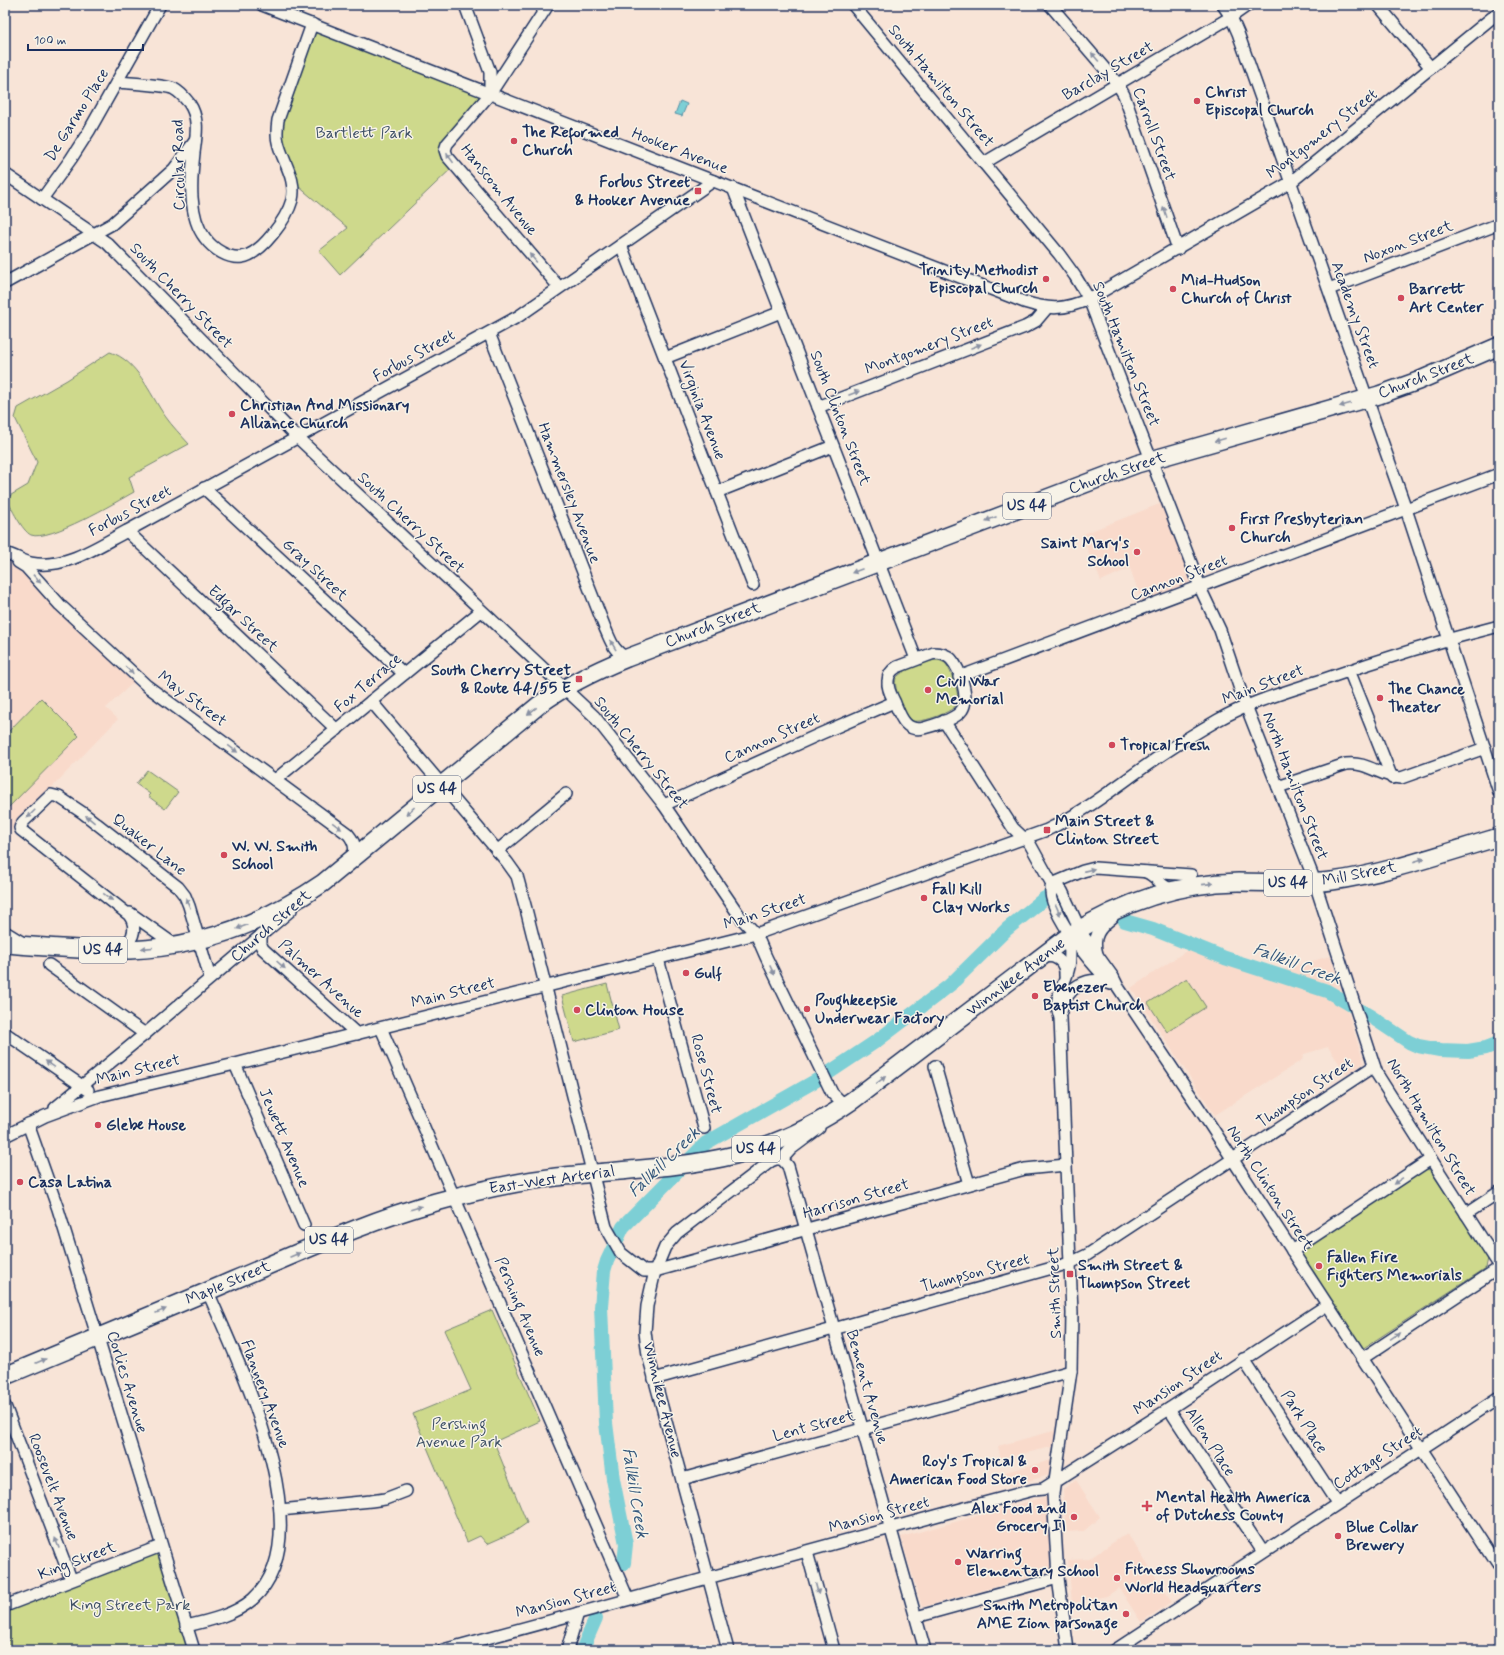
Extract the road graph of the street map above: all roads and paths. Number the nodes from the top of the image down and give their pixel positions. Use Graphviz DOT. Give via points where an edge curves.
graph roads {
  1 [pos="160,5"];
  2 [pos="262,5"];
  3 [pos="465,5"];
  4 [pos="548,5"];
  5 [pos="853,5"];
  6 [pos="1050,5"];
  7 [pos="1223,5"];
  8 [pos="1248,5"];
  9 [pos="1378,5"];
  10 [pos="1499,12"];
  11 [pos="1232,17"];
  12 [pos="312,24"];
  13 [pos="1431,68"];
  14 [pos="117,82"];
  15 [pos="1117,83"];
  16 [pos="490,94"];
  17 [pos="195,141"];
  18 [pos="984,163"];
  19 [pos="5,174"];
  20 [pos="713,181"];
  21 [pos="1291,182"];
  22 [pos="733,188"];
  23 [pos="42,199"];
  24 [pos="1499,224"];
  25 [pos="95,234"];
  26 [pos="621,245"];
  27 [pos="1178,249"];
  28 [pos="5,283"];
  29 [pos="559,287"];
  30 [pos="1329,289"];
  31 [pos="1089,299"];
  32 [pos="1047,308"];
  33 [pos="781,312"];
  34 [pos="489,333"];
  35 [pos="1499,346"];
  36 [pos="665,358"];
  37 [pos="1368,398"];
  38 [pos="818,407"];
  39 [pos="298,438"];
  40 [pos="833,446"];
  41 [pos="1152,460"];
  42 [pos="1499,474"];
  43 [pos="204,488"];
  44 [pos="717,492"];
  45 [pos="1406,509"];
  46 [pos="127,531"];
  47 [pos="6,553"];
  48 [pos="880,563"];
  49 [pos="754,585"];
  50 [pos="1200,587"];
  51 [pos="480,611"];
  52 [pos="1499,626"];
  53 [pos="1449,638"];
  54 [pos="627,658"];
  55 [pos="916,659"];
  56 [pos="1349,670"];
  57 [pos="404,674"];
  58 [pos="960,677"];
  59 [pos="563,688"];
  60 [pos="371,702"];
  61 [pos="894,702"];
  62 [pos="1246,706"];
  63 [pos="944,721"];
  64 [pos="337,730"];
  65 [pos="1485,748"];
  66 [pos="1392,778"];
  67 [pos="275,780"];
  68 [pos="442,784"];
  69 [pos="1278,787"];
  70 [pos="1499,792"];
  71 [pos="566,794"];
  72 [pos="664,805"];
  73 [pos="1499,837"];
  74 [pos="1024,839"];
  75 [pos="497,851"];
  76 [pos="351,861"];
  77 [pos="1144,871"];
  78 [pos="1191,875"];
  79 [pos="1315,883"];
  80 [pos="1052,884"];
  81 [pos="312,890"];
  82 [pos="1176,890"];
  83 [pos="1129,904"];
  84 [pos="123,909"];
  85 [pos="5,932"];
  86 [pos="1075,932"];
  87 [pos="756,934"];
  88 [pos="261,935"];
  89 [pos="200,940"];
  90 [pos="5,944"];
  91 [pos="175,945"];
  92 [pos="27,946"];
  93 [pos="263,949"];
  94 [pos="116,950"];
  95 [pos="240,953"];
  96 [pos="1040,957"];
  97 [pos="658,959"];
  98 [pos="1100,960"];
  99 [pos="48,964"];
  100 [pos="210,978"];
  101 [pos="1064,980"];
  102 [pos="546,987"];
  103 [pos="1118,987"];
  104 [pos="1060,1018"];
  105 [pos="381,1028"];
  106 [pos="5,1033"];
  107 [pos="145,1034"];
  108 [pos="357,1034"];
  109 [pos="235,1064"];
  110 [pos="935,1066"];
  111 [pos="1374,1066"];
  112 [pos="82,1086"];
  113 [pos="99,1096"];
  114 [pos="843,1107"];
  115 [pos="45,1116"];
  116 [pos="28,1124"];
  117 [pos="811,1126"];
  118 [pos="704,1128"];
  119 [pos="5,1136"];
  120 [pos="782,1160"];
  121 [pos="1233,1160"];
  122 [pos="1431,1160"];
  123 [pos="1066,1165"];
  124 [pos="593,1173"];
  125 [pos="969,1184"];
  126 [pos="1499,1192"];
  127 [pos="455,1197"];
  128 [pos="1466,1214"];
  129 [pos="304,1226"];
  130 [pos="806,1230"];
  131 [pos="1292,1251"];
  132 [pos="1070,1263"];
  133 [pos="1499,1264"];
  134 [pos="1499,1268"];
  135 [pos="655,1271"];
  136 [pos="208,1292"];
  137 [pos="1327,1304"];
  138 [pos="834,1329"];
  139 [pos="97,1337"];
  140 [pos="1363,1358"];
  141 [pos="1243,1359"];
  142 [pos="1071,1371"];
  143 [pos="5,1376"];
  144 [pos="654,1379"];
  145 [pos="1499,1398"];
  146 [pos="5,1406"];
  147 [pos="1169,1409"];
  148 [pos="863,1429"];
  149 [pos="1421,1449"];
  150 [pos="682,1480"];
  151 [pos="1056,1481"];
  152 [pos="406,1491"];
  153 [pos="1337,1503"];
  154 [pos="280,1510"];
  155 [pos="892,1529"];
  156 [pos="161,1546"];
  157 [pos="807,1552"];
  158 [pos="1263,1552"];
  159 [pos="1496,1563"];
  160 [pos="709,1577"];
  161 [pos="1058,1578"];
  162 [pos="71,1579"];
  163 [pos="628,1599"];
  164 [pos="5,1606"];
  165 [pos="578,1613"];
  166 [pos="916,1617"];
  167 [pos="186,1626"];
  168 [pos="194,1650"];
  169 [pos="443,1650"];
  170 [pos="566,1650"];
  171 [pos="728,1650"];
  172 [pos="834,1650"];
  173 [pos="925,1650"];
  174 [pos="1068,1650"];
  175 [pos="1114,1650"];
  1 -- 14 [label="street, De Garmo Place"];
  2 -- 12 [label="street, Hooker Avenue"];
  3 -- 16 [label="street" via="490,72"];
  4 -- 16 [label="street, Hanscom Avenue"];
  5 -- 18 [label="street, South Hamilton Street"];
  15 -- 6 [label="street, Carroll Street, one-way"];
  7 -- 11 [label="street, Academy Street"];
  8 -- 11 [label="street, Barclay Street"];
  9 -- 13 [label="street"];
  10 -- 13 [label="street, Montgomery Street"];
  11 -- 15 [label="street, Barclay Street"];
  11 -- 21 [label="street, Academy Street"];
  12 -- 16 [label="street, Hooker Avenue"];
  12 -- 17 [label="street, Circular Road" via="278,120 278,141 291,176 292,198 275,232 252,253 236,258 227,255 205,238 199,227 193,212 192,170"];
  13 -- 21 [label="street, Montgomery Street"];
  14 -- 17 [label="street, Circular Road" via="172,88 182,95 195,114"];
  14 -- 23 [label="street, De Garmo Place" via="75,153"];
  15 -- 18 [label="street, Barclay Street"];
  27 -- 15 [label="street, Carroll Street, one-way" via="1124,95"];
  16 -- 20 [label="street, Hooker Avenue"];
  29 -- 16 [label="street, Hanscom Avenue, one-way" via="447,156 446,144"];
  17 -- 25 [label="street" via="174,169 112,224"];
  18 -- 31 [label="street, South Hamilton Street" via="1059,254"];
  19 -- 23 [label="street, South Cherry Street"];
  20 -- 22 [label="street, Hooker Avenue"];
  20 -- 26 [label="street, Forbus Street"];
  21 -- 27 [label="street, Montgomery Street"];
  21 -- 30 [label="street, Academy Street"];
  22 -- 32 [label="street, Hooker Avenue" via="1024,302"];
  22 -- 33 [label="street, South Clinton Street"];
  23 -- 25 [label="street, South Cherry Street"];
  24 -- 30 [label="street, Noxon Street"];
  25 -- 28 [label="street"];
  25 -- 39 [label="street, South Cherry Street"];
  26 -- 29 [label="street, Forbus Street"];
  26 -- 36 [label="street, Virginia Avenue"];
  27 -- 31 [label="street, Montgomery Street"];
  29 -- 34 [label="street, Forbus Street" via="519,316"];
  30 -- 37 [label="street, Academy Street"];
  31 -- 32 [label="street, Hooker Avenue" via="1061,309"];
  31 -- 41 [label="street, South Hamilton Street"];
  38 -- 32 [label="street, Montgomery Street, one-way" via="1025,327 1036,321"];
  33 -- 36 [label="street"];
  33 -- 38 [label="street, South Clinton Street"];
  34 -- 39 [label="street, Forbus Street"];
  54 -- 34 [label="street, Hammersley Avenue, one-way" via="618,653 605,628"];
  35 -- 37 [label="highway, Church Street / US 44" via="1418,381"];
  36 -- 44 [label="street, Virginia Avenue"];
  37 -- 41 [label="highway, Church Street / US 44, one-way"];
  37 -- 45 [label="street, Academy Street"];
  38 -- 40 [label="street, South Clinton Street"];
  39 -- 43 [label="street, Forbus Street"];
  39 -- 51 [label="street, South Cherry Street"];
  40 -- 44 [label="street"];
  40 -- 48 [label="street, South Clinton Street"];
  41 -- 48 [label="highway, Church Street / US 44, one-way" via="1117,471"];
  41 -- 50 [label="street, South Hamilton Street"];
  42 -- 45 [label="street, Cannon Street"];
  43 -- 46 [label="street, Forbus Street"];
  43 -- 57 [label="street, Gray Street"];
  44 -- 49 [label="street, Virginia Avenue"];
  45 -- 50 [label="street, Cannon Street"];
  45 -- 53 [label="street, Academy Street"];
  46 -- 47 [label="street, Forbus Street" via="60,563 30,563"];
  46 -- 64 [label="street, Edgar Street"];
  47 -- 67 [label="street, May Street, one-way" via="26,567 60,605 147,686"];
  48 -- 54 [label="highway, Church Street / US 44, one-way"];
  48 -- 55 [label="street, South Clinton Street"];
  50 -- 58 [label="street, Cannon Street"];
  50 -- 62 [label="street, South Hamilton Street" via="1220,630"];
  51 -- 57 [label="street, Fox Terrace"];
  51 -- 59 [label="street, South Cherry Street"];
  52 -- 53 [label="street, Main Street"];
  53 -- 56 [label="street, Main Street"];
  53 -- 65 [label="street, Academy Street"];
  54 -- 59 [label="highway, Church Street / US 44"];
  55 -- 58 [label="street" via="934,653 943,654 953,662"];
  55 -- 61 [label="street" via="897,666 890,673 888,682"];
  56 -- 62 [label="street, Main Street"];
  56 -- 66 [label="street"];
  57 -- 60 [label="street, Fox Terrace"];
  58 -- 63 [label="street" via="966,695 965,705 959,713"];
  59 -- 68 [label="highway, Church Street / US 44, one-way"];
  59 -- 72 [label="street, South Cherry Street" via="605,729"];
  60 -- 64 [label="street, Fox Terrace"];
  60 -- 68 [label="street"];
  61 -- 63 [label="street" via="903,722 910,727 920,729"];
  61 -- 72 [label="street, Cannon Street"];
  62 -- 69 [label="street, North Hamilton Street"];
  62 -- 74 [label="street, Main Street" via="1191,736 1068,820"];
  63 -- 74 [label="street" via="1013,828"];
  64 -- 67 [label="street, Fox Terrace"];
  65 -- 66 [label="street" via="1401,778"];
  65 -- 70 [label="street, Academy Street"];
  66 -- 69 [label="street" via="1354,763"];
  67 -- 76 [label="street, May Street, one-way" via="348,834 355,846"];
  68 -- 75 [label="street"];
  68 -- 76 [label="highway, Church Street / US 44, one-way"];
  69 -- 79 [label="street, North Hamilton Street"];
  71 -- 75 [label="street"];
  72 -- 87 [label="street, South Cherry Street" via="741,918"];
  79 -- 73 [label="highway, Mill Street / US 44, one-way" via="1372,874"];
  74 -- 80 [label="street, North Clinton Street" via="1030,844"];
  74 -- 87 [label="street, Main Street"];
  75 -- 102 [label="street" via="517,876"];
  76 -- 81 [label="highway, Church Street / US 44"];
  77 -- 78 [label="street"];
  80 -- 77 [label="street, one-way" via="1089,869"];
  77 -- 82 [label="street" via="1154,876 1164,887"];
  82 -- 79 [label="highway, Mill Street / US 44, one-way" via="1224,883"];
  79 -- 111 [label="street, North Hamilton Street"];
  80 -- 86 [label="street, North Clinton Street" via="1062,891"];
  81 -- 88 [label="street, Church Street"];
  81 -- 89 [label="highway, US 44, one-way" via="256,921"];
  82 -- 83 [label="highway, Mill Street / US 44"];
  83 -- 86 [label="highway, Mill Street / US 44"];
  83 -- 98 [label="street" via="1105,923 1096,934 1095,948"];
  89 -- 84 [label="street, Quaker Lane, one-way" via="185,896 178,887 62,798 54,795 49,797 23,822 21,830"];
  84 -- 91 [label="street"];
  84 -- 94 [label="street" via="132,919 134,928 127,944"];
  85 -- 92 [label="street"];
  86 -- 96 [label="highway, Winnikee Avenue / US 44"];
  86 -- 98 [label="street, North Clinton Street"];
  86 -- 101 [label="street, Smith Street" via="1070,963"];
  86 -- 103 [label="street, North Clinton Street" via="1094,965"];
  87 -- 97 [label="street, Main Street"];
  87 -- 114 [label="street, South Cherry Street, one-way" via="832,1093 843,1102"];
  88 -- 93 [label="street, Palmer Avenue"];
  88 -- 95 [label="street, Church Street"];
  89 -- 91 [label="highway, US 44"];
  89 -- 100 [label="street, Quaker Lane"];
  90 -- 92 [label="highway, US 44"];
  91 -- 94 [label="highway, US 44, one-way"];
  92 -- 94 [label="highway, US 44"];
  93 -- 95 [label="street, Palmer Avenue"];
  93 -- 108 [label="street, Palmer Avenue, one-way"];
  95 -- 100 [label="street, Church Street"];
  96 -- 101 [label="street" via="1050,956 1059,960 1065,969"];
  114 -- 96 [label="highway, Winnikee Avenue / US 44, one-way"];
  97 -- 102 [label="street, Main Street"];
  97 -- 118 [label="street, Rose Street"];
  98 -- 103 [label="street, North Clinton Street"];
  99 -- 107 [label="street"];
  100 -- 107 [label="street, Church Street"];
  101 -- 104 [label="street, Smith Street" via="1058,999"];
  102 -- 105 [label="street, Main Street"];
  102 -- 124 [label="street"];
  103 -- 104 [label="street" via="1098,980 1087,981 1077,986 1066,998"];
  103 -- 121 [label="street, North Clinton Street"];
  104 -- 123 [label="street, Smith Street"];
  105 -- 108 [label="street, Main Street"];
  105 -- 127 [label="street, Pershing Avenue"];
  112 -- 106 [label="street, one-way"];
  107 -- 112 [label="street, Church Street"];
  108 -- 109 [label="street, Main Street"];
  109 -- 113 [label="street, Main Street"];
  109 -- 129 [label="street, Jewett Avenue"];
  110 -- 125 [label="street"];
  111 -- 121 [label="street, Thompson Street"];
  111 -- 122 [label="street, North Hamilton Street"];
  112 -- 113 [label="street"];
  112 -- 115 [label="street, Church Street"];
  113 -- 115 [label="street, Main Street"];
  114 -- 117 [label="highway, Winnikee Avenue / US 44"];
  114 -- 120 [label="street, Winnikee Avenue" via="791,1149"];
  115 -- 116 [label="street, Main Street"];
  116 -- 119 [label="street, Main Street"];
  116 -- 139 [label="street, Corlies Avenue" via="58,1209"];
  117 -- 124 [label="highway, East-West Arterial / US 44" via="748,1151 699,1162"];
  120 -- 130 [label="street, Bement Avenue" via="788,1166"];
  120 -- 135 [label="street, Winnikee Avenue" via="776,1159 771,1162 677,1233 665,1247"];
  121 -- 131 [label="street, North Clinton Street"];
  121 -- 132 [label="street, Thompson Street" via="1087,1255"];
  122 -- 128 [label="street, North Hamilton Street"];
  122 -- 131 [label="street, one-way"];
  123 -- 125 [label="street, Harrison Street" via="1025,1169"];
  123 -- 132 [label="street, Smith Street"];
  124 -- 127 [label="highway, East-West Arterial / US 44" via="528,1181"];
  124 -- 135 [label="street" via="606,1228 619,1251 644,1271"];
  125 -- 130 [label="street, Harrison Street"];
  126 -- 128 [label="street"];
  136 -- 127 [label="highway, Maple Street / US 44, one-way" via="368,1224"];
  127 -- 163 [label="street, Pershing Avenue"];
  128 -- 133 [label="street, North Hamilton Street"];
  130 -- 135 [label="street, Harrison Street"];
  130 -- 138 [label="street, Bement Avenue"];
  131 -- 137 [label="street, North Clinton Street"];
  132 -- 138 [label="street, Thompson Street"];
  132 -- 142 [label="street, Smith Street"];
  140 -- 134 [label="street, one-way"];
  135 -- 144 [label="street, Winnikee Avenue" via="647,1306 645,1332"];
  139 -- 136 [label="highway, Maple Street / US 44, one-way"];
  136 -- 154 [label="street, Flannery Avenue" via="266,1437"];
  137 -- 140 [label="street, North Clinton Street"];
  137 -- 141 [label="street, Mansion Street"];
  138 -- 144 [label="street, Thompson Street"];
  138 -- 148 [label="street, Bement Avenue"];
  143 -- 139 [label="highway, Maple Street / US 44, one-way"];
  139 -- 156 [label="street, Corlies Avenue"];
  140 -- 149 [label="street, North Clinton Street"];
  141 -- 147 [label="street, Mansion Street"];
  141 -- 153 [label="street, Park Place"];
  142 -- 148 [label="street, Lent Street"];
  142 -- 151 [label="street, Smith Street"];
  144 -- 150 [label="street, Winnikee Avenue"];
  145 -- 149 [label="street, Cottage Street"];
  162 -- 146 [label="street, Roosevelt Avenue, one-way"];
  147 -- 151 [label="street, Mansion Street"];
  147 -- 158 [label="street, Allen Place"];
  148 -- 150 [label="street, Lent Street"];
  148 -- 155 [label="street, Bement Avenue"];
  149 -- 153 [label="street, Cottage Street"];
  149 -- 159 [label="street, North Clinton Street"];
  150 -- 160 [label="street, Winnikee Avenue"];
  151 -- 155 [label="street, Mansion Street" via="1043,1489"];
  151 -- 161 [label="street, Smith Street" via="1053,1494"];
  152 -- 154 [label="street" via="385,1499"];
  153 -- 158 [label="street, Cottage Street"];
  154 -- 167 [label="street, Flannery Avenue" via="275,1564 261,1590 243,1607 231,1613"];
  155 -- 157 [label="street, Mansion Street"];
  155 -- 166 [label="street, Bement Avenue"];
  156 -- 162 [label="street, King Street"];
  156 -- 167 [label="street, Corlies Avenue"];
  157 -- 160 [label="street, Mansion Street"];
  157 -- 172 [label="street, one-way"];
  158 -- 175 [label="street, Cottage Street"];
  160 -- 163 [label="street, Mansion Street"];
  160 -- 171 [label="street, Winnikee Avenue"];
  161 -- 166 [label="street"];
  161 -- 174 [label="street, Smith Street"];
  162 -- 164 [label="street, King Street"];
  163 -- 165 [label="street, Mansion Street"];
  165 -- 169 [label="street, Mansion Street"];
  165 -- 170 [label="street"];
  166 -- 173 [label="street, Bement Avenue"];
  167 -- 168 [label="street, Corlies Avenue"];
}
